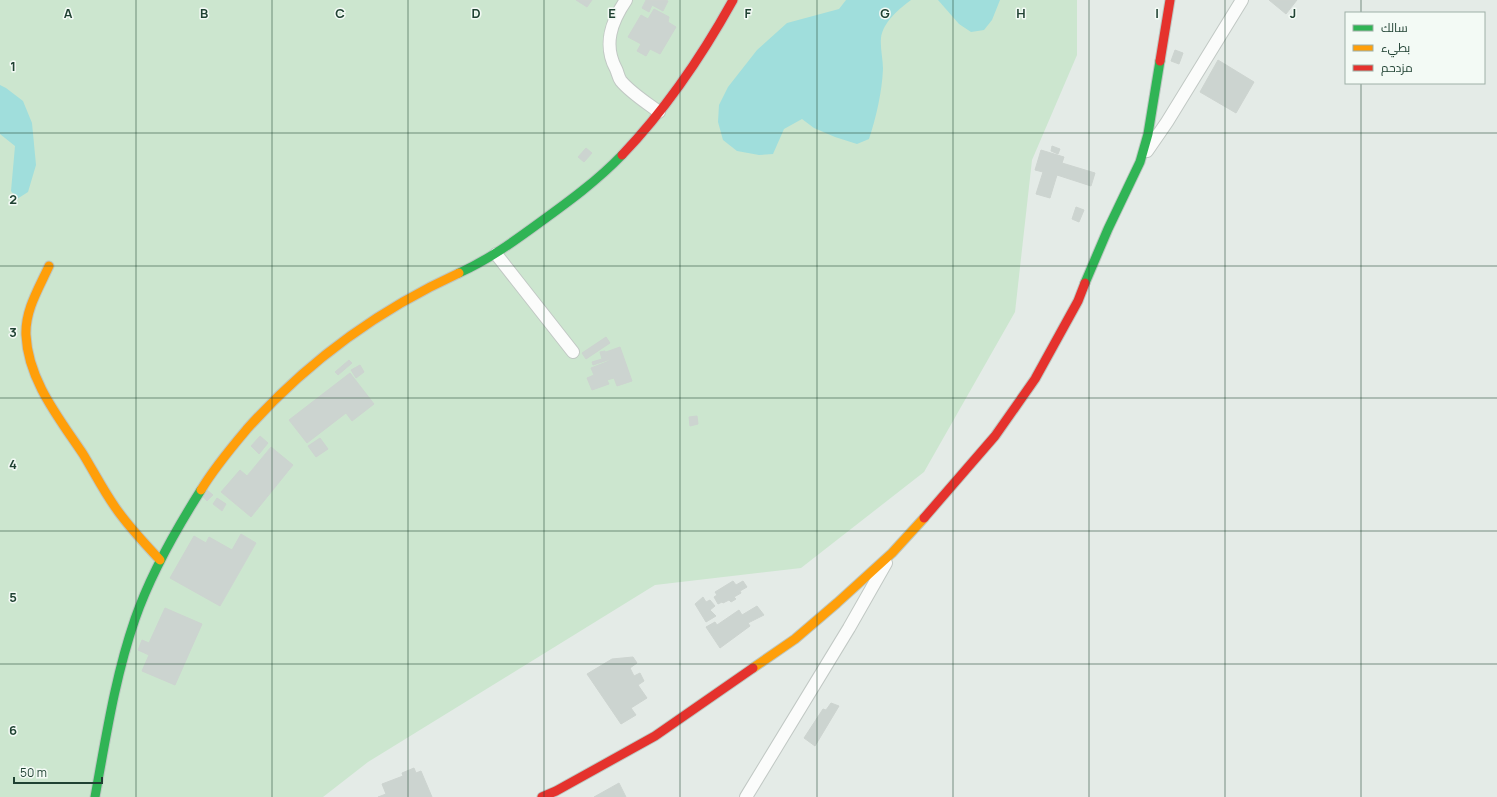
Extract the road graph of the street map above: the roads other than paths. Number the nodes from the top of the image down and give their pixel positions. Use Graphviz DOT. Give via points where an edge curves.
graph roads {
  1 [pos="626,0"];
  2 [pos="733,0"];
  3 [pos="1170,0"];
  4 [pos="1242,0"];
  5 [pos="659,112"];
  6 [pos="1140,162"];
  7 [pos="496,254"];
  8 [pos="49,266"];
  9 [pos="573,352"];
  10 [pos="892,553"];
  11 [pos="160,560"];
  12 [pos="95,797"];
  13 [pos="542,797"];
  14 [pos="746,797"];
  1 -- 5 [label="street" via="618,11 612,27 609,39 610,55 621,80"];
  2 -- 5 [label="street" via="683,81"];
  3 -- 6 [label="street" via="1148,134"];
  4 -- 6 [label="street"];
  5 -- 7 [label="street" via="636,140 588,186"];
  6 -- 10 [label="street" via="1078,301 1035,379 995,436"];
  7 -- 9 [label="street"];
  7 -- 11 [label="street" via="381,315 341,342 294,380 258,417 222,460 177,528"];
  8 -- 11 [label="street" via="26,321 30,362 57,414 119,513"];
  10 -- 13 [label="street" via="794,639 684,716 655,736"];
  10 -- 14 [label="street"];
  11 -- 12 [label="street" via="138,614 121,666"];
}
